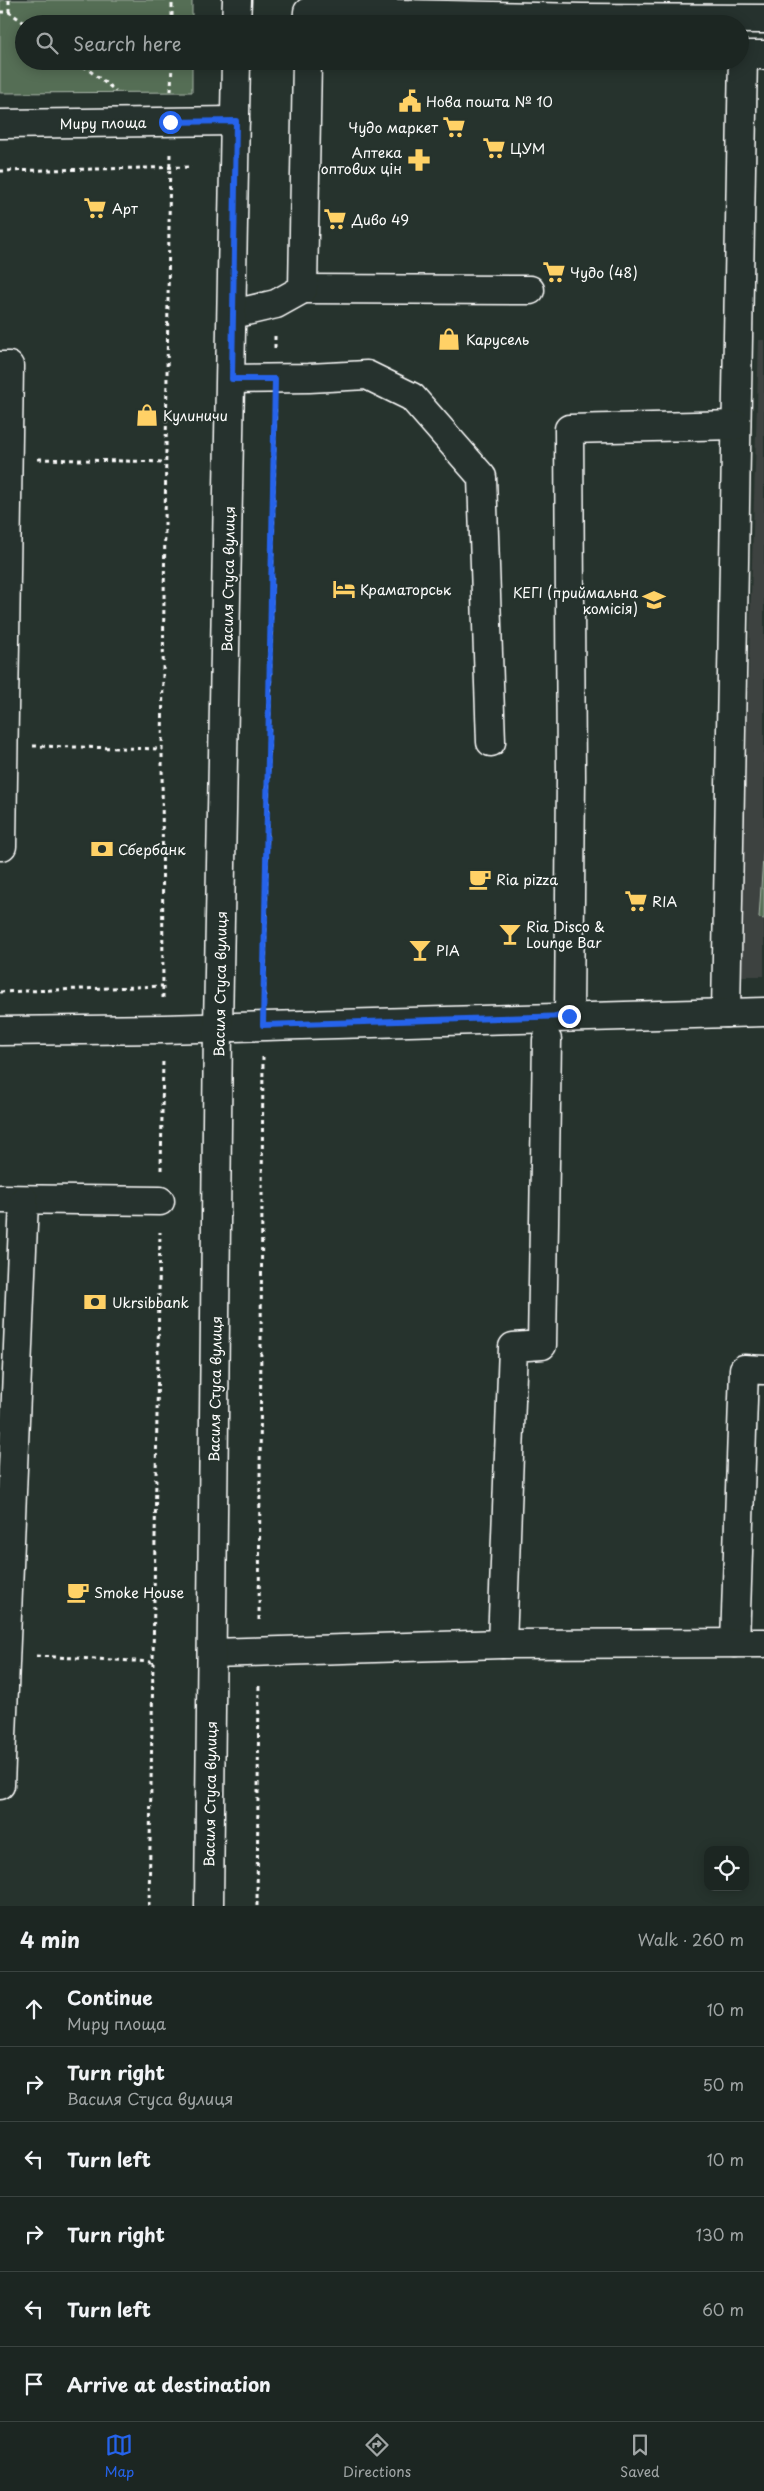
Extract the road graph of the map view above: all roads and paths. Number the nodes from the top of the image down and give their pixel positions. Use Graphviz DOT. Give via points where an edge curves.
graph roads {
  1 [pos="9,0"];
  2 [pos="172,0"];
  3 [pos="237,0"];
  4 [pos="582,9"];
  5 [pos="0,12"];
  6 [pos="10,12"];
  7 [pos="172,15"];
  8 [pos="236,15"];
  9 [pos="308,15"];
  10 [pos="691,15"];
  11 [pos="15,16"];
  12 [pos="749,18"];
  13 [pos="764,19"];
  14 [pos="749,55"];
  15 [pos="764,55"];
  16 [pos="89,70"];
  17 [pos="172,70"];
  18 [pos="236,70"];
  19 [pos="307,70"];
  20 [pos="743,70"];
  21 [pos="119,92"];
  22 [pos="172,92"];
  23 [pos="236,121"];
  24 [pos="0,124"];
  25 [pos="192,167"];
  26 [pos="0,171"];
  27 [pos="303,289"];
  28 [pos="530,290"];
  29 [pos="276,304"];
  30 [pos="233,314"];
  31 [pos="0,366"];
  32 [pos="232,379"];
  33 [pos="275,379"];
  34 [pos="736,425"];
  35 [pos="8,459"];
  36 [pos="166,462"];
  37 [pos="491,742"];
  38 [pos="4,746"];
  39 [pos="162,749"];
  40 [pos="0,846"];
  41 [pos="163,986"];
  42 [pos="0,992"];
  43 [pos="726,1012"];
  44 [pos="764,1012"];
  45 [pos="569,1016"];
  46 [pos="263,1025"];
  47 [pos="218,1026"];
  48 [pos="0,1030"];
  49 [pos="548,1040"];
  50 [pos="12,1199"];
  51 [pos="160,1201"];
  52 [pos="764,1370"];
  53 [pos="735,1643"];
  54 [pos="764,1643"];
  55 [pos="502,1644"];
  56 [pos="259,1651"];
  57 [pos="212,1653"];
  58 [pos="6,1655"];
  59 [pos="153,1662"];
  60 [pos="0,1785"];
  61 [pos="209,1906"];
  62 [pos="257,1906"];
  1 -- 6 [label="path"];
  2 -- 7 [label="path"];
  3 -- 8 [label="street"];
  4 -- 9 [label="street" via="308,12"];
  4 -- 10 [label="street"];
  5 -- 6 [label="path"];
  6 -- 11 [label="path"];
  12 -- 13 [label="street"];
  14 -- 15 [label="street"];
  16 -- 21 [label="path"];
  17 -- 22 [label="path"];
  18 -- 23 [label="street, Василя Стуса вулиця"];
  19 -- 27 [label="street"];
  20 -- 34 [label="street"];
  23 -- 24 [label="street, Миру площа"];
  23 -- 30 [label="street, Василя Стуса вулиця"];
  25 -- 26 [label="path"];
  27 -- 28 [label="street"];
  27 -- 29 [label="street"];
  29 -- 30 [label="street"];
  29 -- 33 [label="path"];
  30 -- 32 [label="street, Василя Стуса вулиця"];
  31 -- 35 [label="street" via="9,366"];
  32 -- 33 [label="street"];
  32 -- 47 [label="street, Василя Стуса вулиця"];
  33 -- 37 [label="street" via="367,375 412,397 482,477"];
  33 -- 46 [label="path"];
  34 -- 43 [label="street"];
  34 -- 45 [label="street" via="568,428"];
  35 -- 36 [label="path"];
  35 -- 38 [label="street"];
  38 -- 39 [label="path"];
  38 -- 40 [label="street"];
  41 -- 42 [label="path"];
  43 -- 44 [label="street"];
  43 -- 45 [label="street"];
  45 -- 46 [label="street"];
  46 -- 47 [label="street"];
  46 -- 56 [label="path"];
  47 -- 48 [label="street"];
  47 -- 57 [label="street, Василя Стуса вулиця"];
  49 -- 55 [label="street" via="542,1345 513,1347"];
  50 -- 51 [label="street"];
  50 -- 58 [label="street"];
  52 -- 53 [label="street" via="744,1369"];
  53 -- 54 [label="street"];
  53 -- 55 [label="street"];
  55 -- 56 [label="street"];
  56 -- 57 [label="street"];
  56 -- 62 [label="path"];
  57 -- 61 [label="street, Василя Стуса вулиця"];
  58 -- 59 [label="path"];
  58 -- 60 [label="street"];
}
